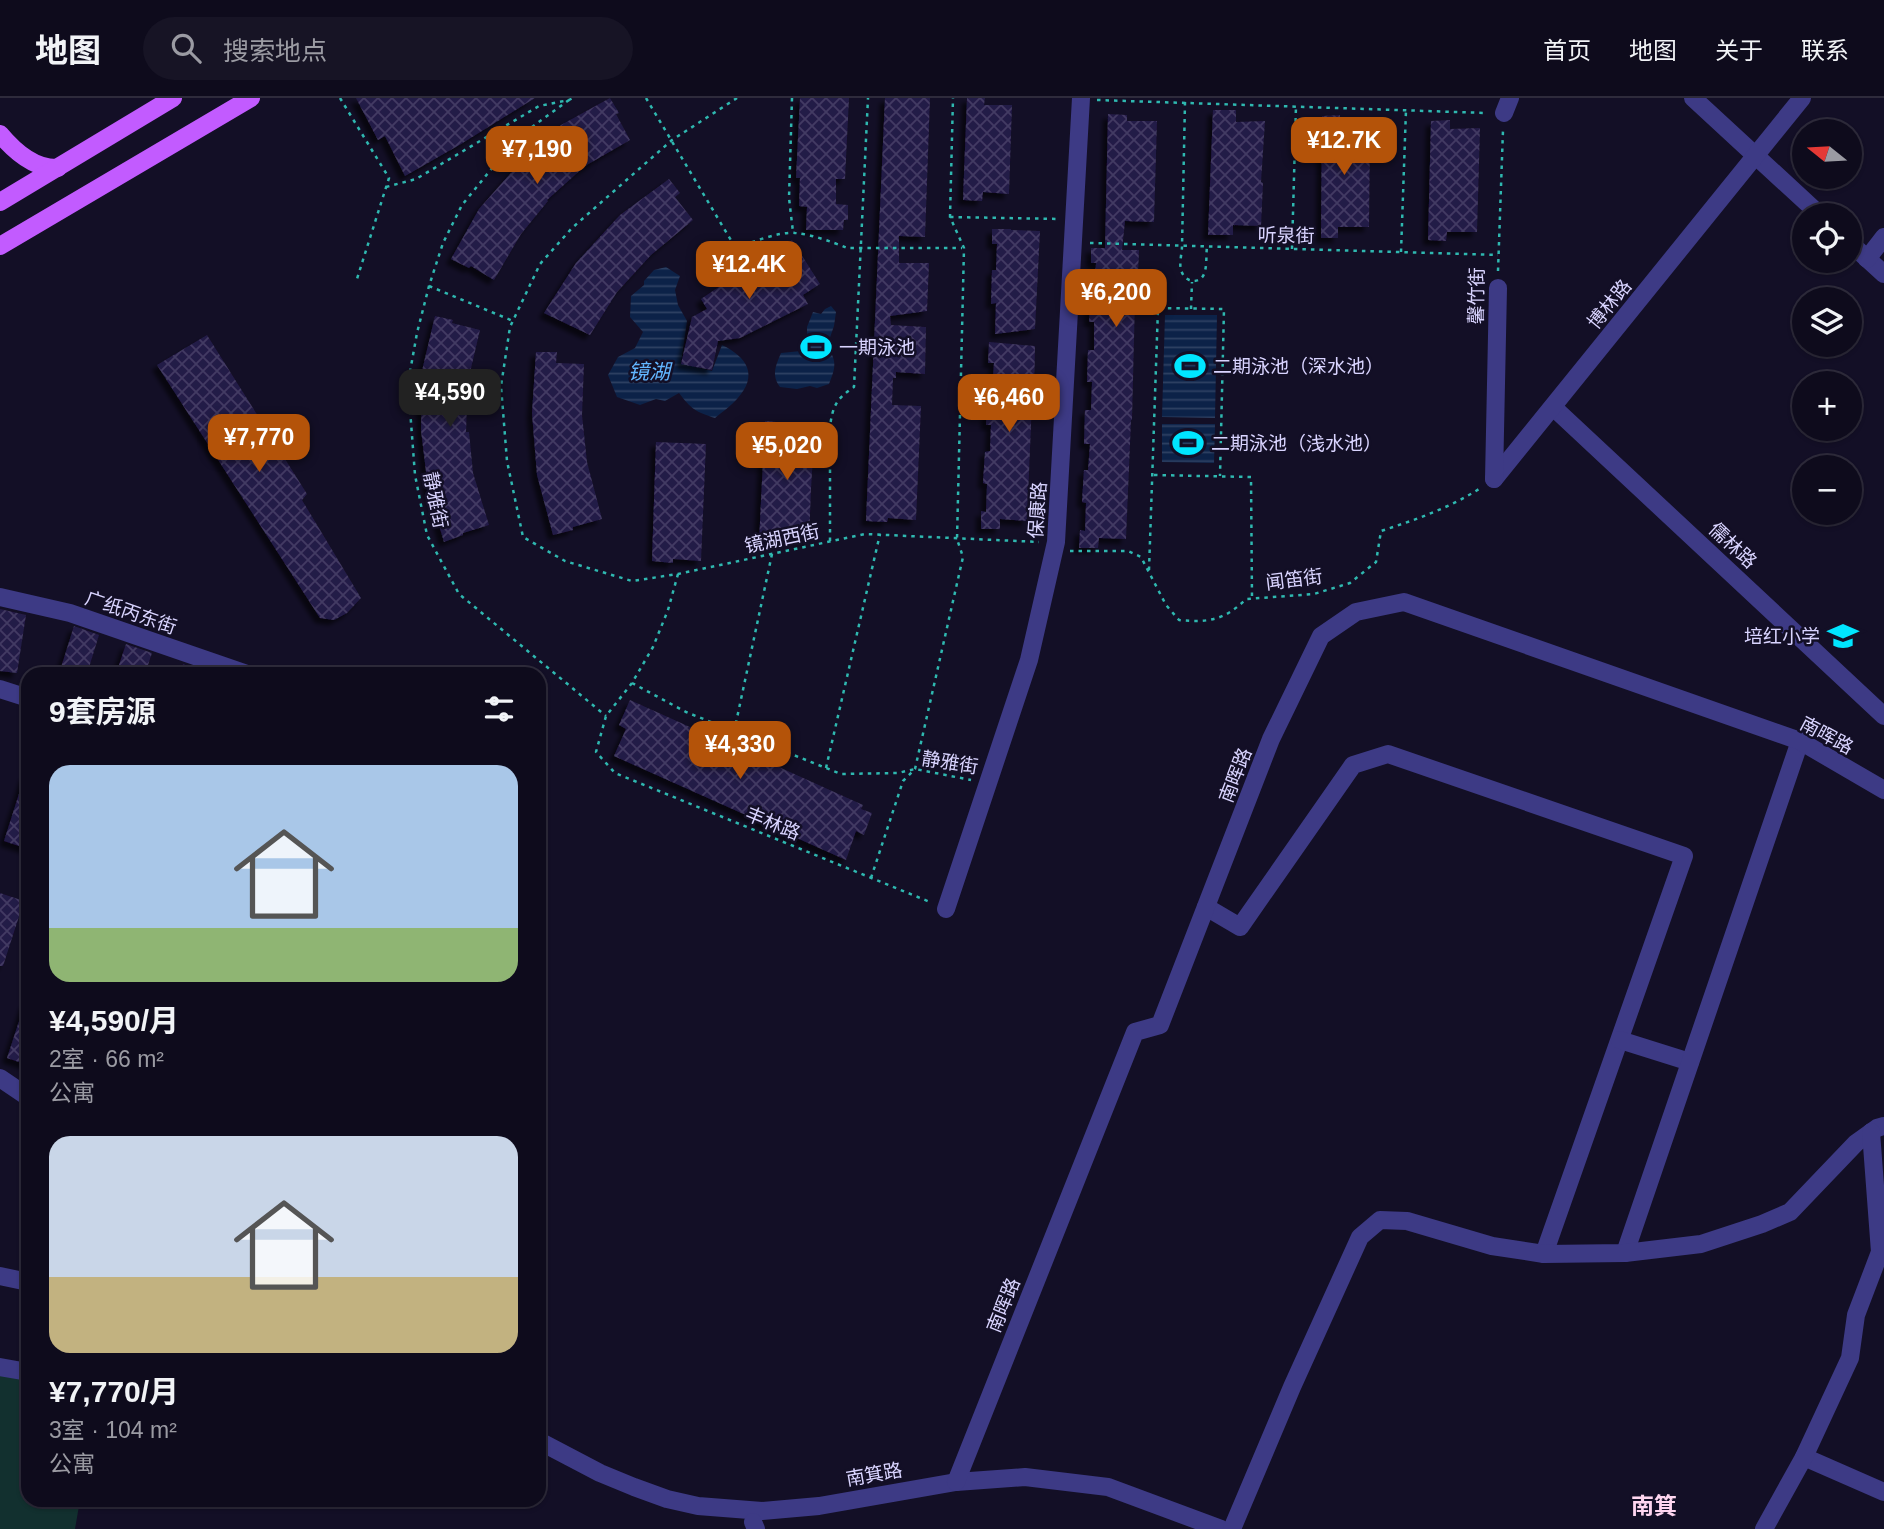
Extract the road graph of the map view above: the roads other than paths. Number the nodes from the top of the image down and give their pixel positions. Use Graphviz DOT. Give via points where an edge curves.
graph roads {
  1 [pos="173,98"];
  2 [pos="251,98"];
  3 [pos="1693,98"];
  4 [pos="1802,98"];
  5 [pos="1081,99"];
  6 [pos="0,134"];
  7 [pos="1756,156"];
  8 [pos="58,168"];
  9 [pos="0,202"];
  10 [pos="1807,203"];
  11 [pos="1884,237"];
  12 [pos="0,246"];
  13 [pos="1862,254"];
  14 [pos="1867,259"];
  15 [pos="1884,274"];
  16 [pos="1498,288"];
  17 [pos="1553,407"];
  18 [pos="1494,479"];
  19 [pos="0,597"];
  20 [pos="227,667"];
  21 [pos="0,689"];
  22 [pos="21,696"];
  23 [pos="1884,716"];
  24 [pos="1800,741"];
  25 [pos="1884,790"];
  26 [pos="1206,907"];
  27 [pos="946,909"];
  28 [pos="1620,1040"];
  29 [pos="1690,1062"];
  30 [pos="0,1078"];
  31 [pos="21,1092"];
  32 [pos="1878,1129"];
  33 [pos="1625,1252"];
  34 [pos="1544,1254"];
  35 [pos="0,1276"];
  36 [pos="21,1280"];
  37 [pos="0,1367"];
  38 [pos="21,1371"];
  39 [pos="546,1445"];
  40 [pos="1804,1457"];
  41 [pos="956,1482"];
  42 [pos="1884,1492"];
  43 [pos="1221,1529"];
  44 [pos="1232,1529"];
  45 [pos="1764,1529"];
  1 -- 8 [label="main road"];
  2 -- 12 [label="main road"];
  3 -- 7 [label="street"];
  4 -- 7 [label="street, 博林路"];
  5 -- 27 [label="street, 保康路" via="1055,547 1029,660"];
  6 -- 8 [label="main road" via="35,164"];
  7 -- 10 [label="street"];
  7 -- 17 [label="street, 博林路"];
  8 -- 9 [label="main road"];
  11 -- 14 [label="street"];
  13 -- 14 [label="street"];
  14 -- 15 [label="street"];
  16 -- 18 [label="street, 馨竹街"];
  17 -- 18 [label="street, 博林路"];
  17 -- 23 [label="street, 儒林路"];
  19 -- 20 [label="street, 广纸丙东街" via="70,613"];
  21 -- 22 [label="street"];
  24 -- 25 [label="street, 南晖路"];
  24 -- 26 [label="street, 南晖路" via="1404,602 1356,612 1321,636 1271,739"];
  24 -- 29 [label="street"];
  26 -- 28 [label="street" via="1240,927 1353,765 1388,754 1684,856"];
  26 -- 41 [label="street, 南晖路" via="1160,1025 1135,1032"];
  28 -- 29 [label="street"];
  28 -- 34 [label="street"];
  29 -- 33 [label="street"];
  30 -- 31 [label="street"];
  32 -- 33 [label="street" via="1856,1143 1790,1212 1701,1244"];
  32 -- 40 [label="street" via="1880,1252 1856,1315 1850,1358"];
  33 -- 34 [label="street"];
  34 -- 44 [label="street" via="1492,1246 1407,1221 1380,1220 1360,1237"];
  35 -- 36 [label="street"];
  37 -- 38 [label="street"];
  39 -- 41 [label="street, 南箕路" via="634,1487 677,1501 727,1509 819,1506"];
  40 -- 42 [label="street"];
  40 -- 45 [label="street"];
  41 -- 43 [label="street, 南箕路" via="1026,1477 1108,1487"];
}
